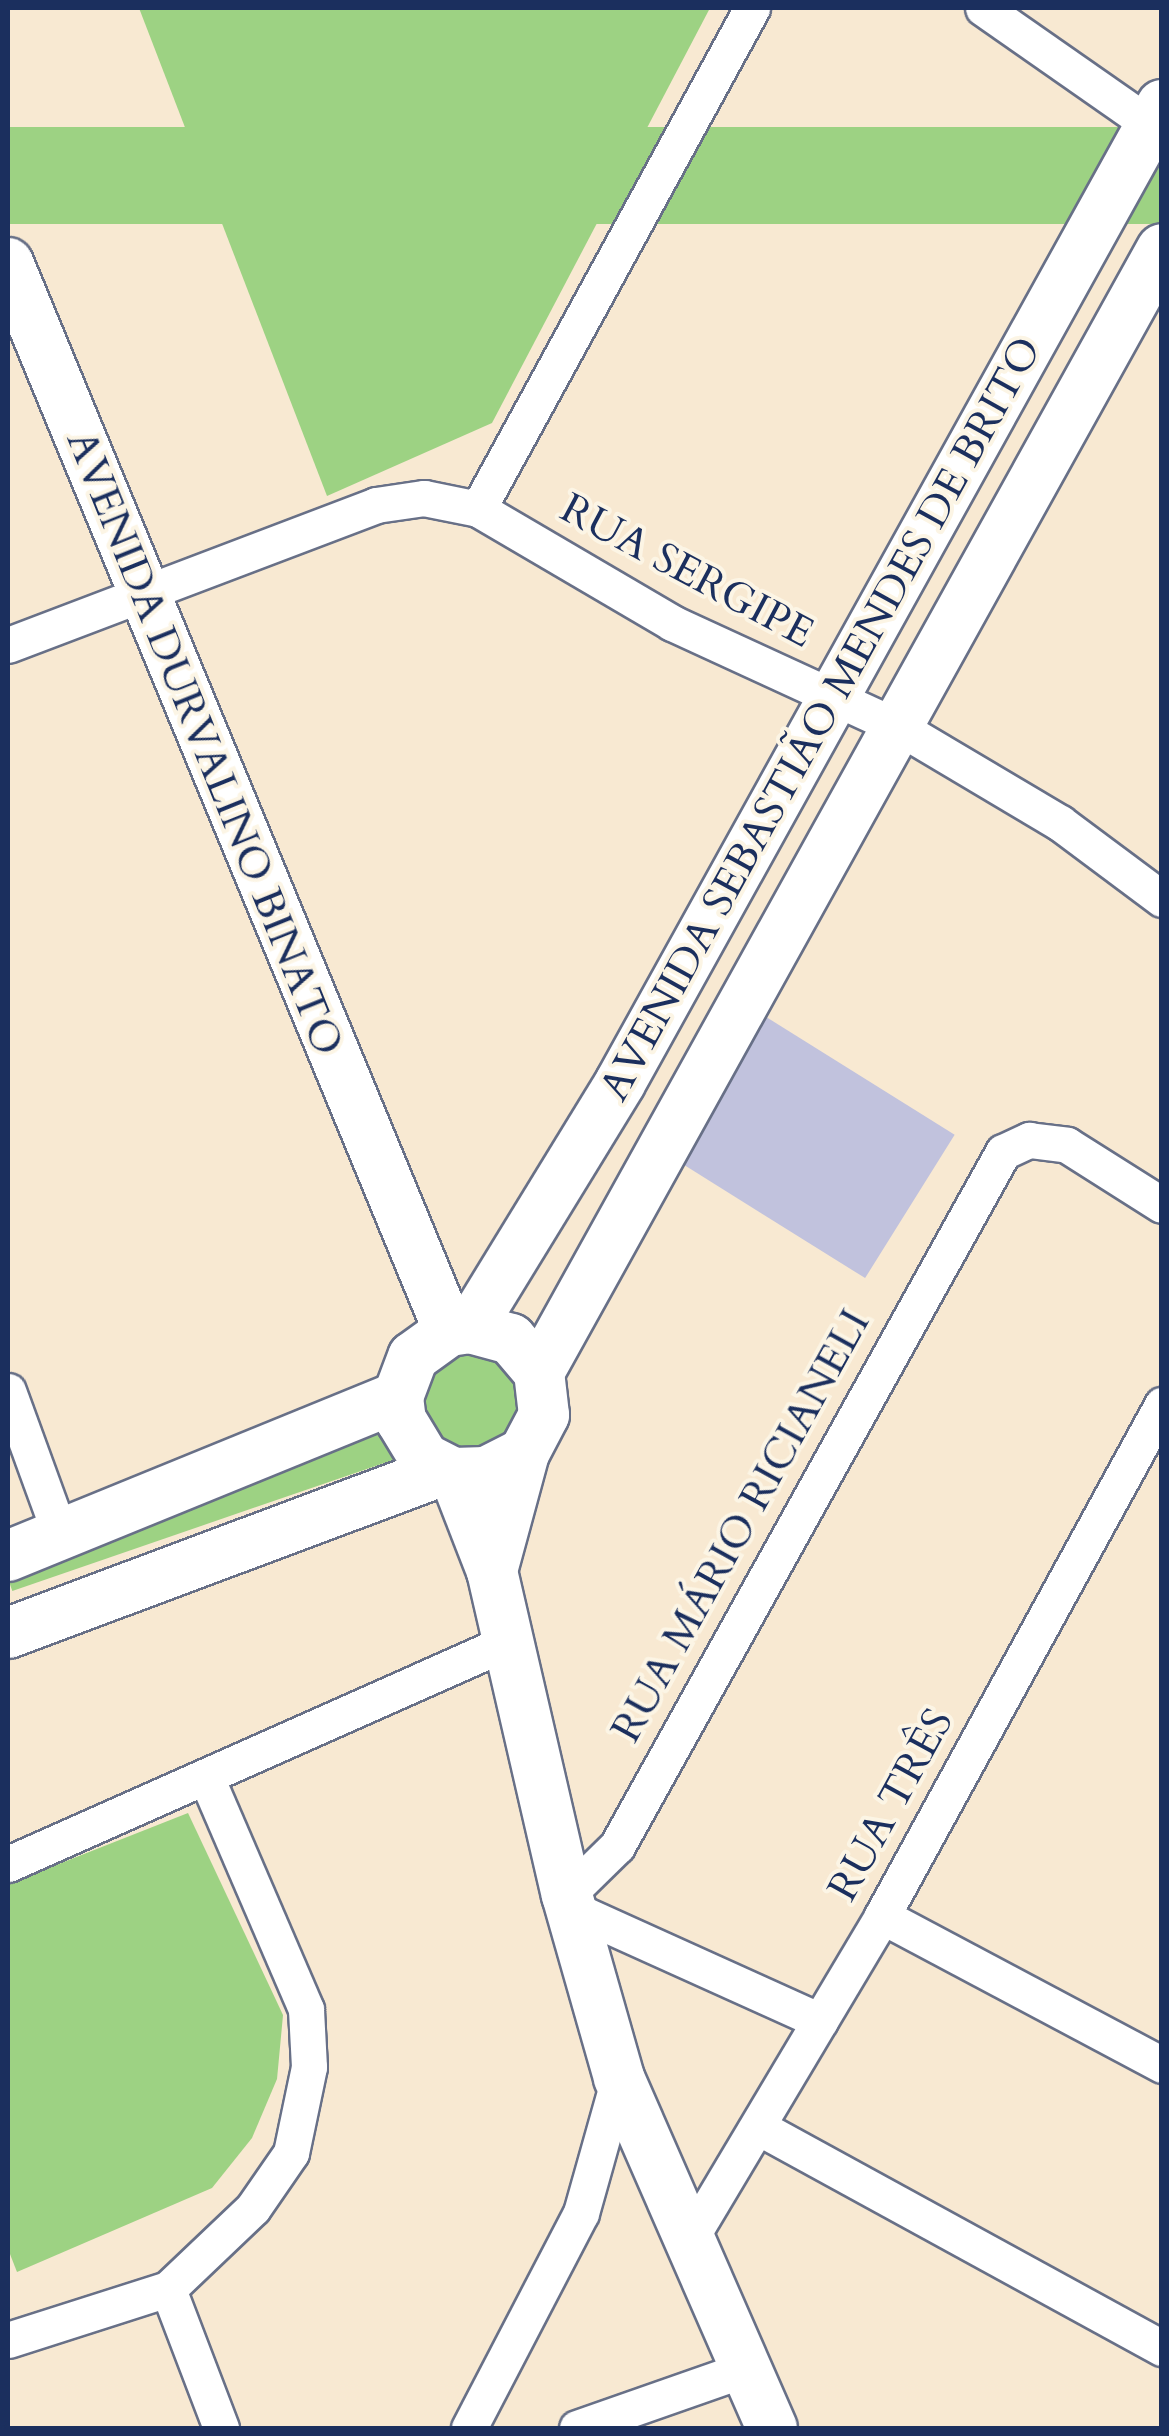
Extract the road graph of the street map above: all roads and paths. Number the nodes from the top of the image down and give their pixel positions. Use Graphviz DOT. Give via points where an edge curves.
graph roads {
  1 [pos="752,8"];
  2 [pos="983,8"];
  3 [pos="1156,115"];
  4 [pos="1162,249"];
  5 [pos="8,263"];
  6 [pos="478,510"];
  7 [pos="145,597"];
  8 [pos="8,644"];
  9 [pos="834,696"];
  10 [pos="900,728"];
  11 [pos="1162,898"];
  12 [pos="1162,1205"];
  13 [pos="433,1353"];
  14 [pos="539,1372"];
  15 [pos="8,1391"];
  16 [pos="1162,1405"];
  17 [pos="524,1453"];
  18 [pos="449,1471"];
  19 [pos="60,1534"];
  20 [pos="8,1556"];
  21 [pos="492,1571"];
  22 [pos="8,1633"];
  23 [pos="505,1643"];
  24 [pos="206,1777"];
  25 [pos="8,1864"];
  26 [pos="570,1902"];
  27 [pos="882,1916"];
  28 [pos="820,2021"];
  29 [pos="1162,2065"];
  30 [pos="619,2078"];
  31 [pos="760,2128"];
  32 [pos="688,2242"];
  33 [pos="168,2289"];
  34 [pos="8,2340"];
  35 [pos="1162,2348"];
  36 [pos="742,2370"];
  37 [pos="221,2428"];
  38 [pos="469,2428"];
  39 [pos="577,2428"];
  40 [pos="772,2428"];
  1 -- 6 [label="street"];
  2 -- 3 [label="street"];
  3 -- 9 [label="main road, AVENIDA SEBASTIÃO MENDES DE BRITO"];
  4 -- 10 [label="main road, AVENIDA SEBASTIÃO MENDES DE BRITO"];
  5 -- 7 [label="main road, AVENIDA DURVALINO BINATO"];
  6 -- 7 [label="street, RUA SERGIPE" via="424,498 376,505"];
  6 -- 9 [label="street, RUA SERGIPE" via="672,623"];
  7 -- 8 [label="street, RUA SERGIPE"];
  7 -- 13 [label="main road, AVENIDA DURVALINO BINATO" via="400,1222"];
  9 -- 10 [label="street, RUA SERGIPE"];
  9 -- 13 [label="main road, AVENIDA SEBASTIÃO MENDES DE BRITO" via="620,1083"];
  10 -- 11 [label="street, RUA SERGIPE" via="1060,824"];
  10 -- 14 [label="main road, AVENIDA SEBASTIÃO MENDES DE BRITO"];
  12 -- 26 [label="street, RUA MÁRIO RICIANELI" via="1068,1146 1029,1140 1003,1152 617,1846"];
  13 -- 14 [label="main road" via="511,1339"];
  13 -- 18 [label="main road" via="410,1441"];
  13 -- 19 [label="main road"];
  14 -- 17 [label="main road" via="544,1415"];
  15 -- 19 [label="street"];
  16 -- 27 [label="street, RUA TRÊS"];
  17 -- 18 [label="main road" via="486,1472"];
  17 -- 21 [label="main road"];
  18 -- 21 [label="main road"];
  18 -- 22 [label="main road"];
  19 -- 20 [label="main road"];
  21 -- 23 [label="main road"];
  23 -- 24 [label="street"];
  23 -- 26 [label="main road"];
  24 -- 25 [label="street"];
  24 -- 33 [label="street" via="306,2009 309,2067 291,2153 254,2208"];
  26 -- 28 [label="street"];
  26 -- 30 [label="main road"];
  27 -- 28 [label="street, RUA TRÊS"];
  27 -- 29 [label="street"];
  28 -- 31 [label="street, RUA TRÊS"];
  30 -- 32 [label="main road"];
  30 -- 38 [label="street" via="581,2213"];
  31 -- 32 [label="street, RUA TRÊS"];
  31 -- 35 [label="street"];
  32 -- 36 [label="main road"];
  33 -- 34 [label="street"];
  33 -- 37 [label="street"];
  36 -- 39 [label="street"];
  36 -- 40 [label="main road"];
}
